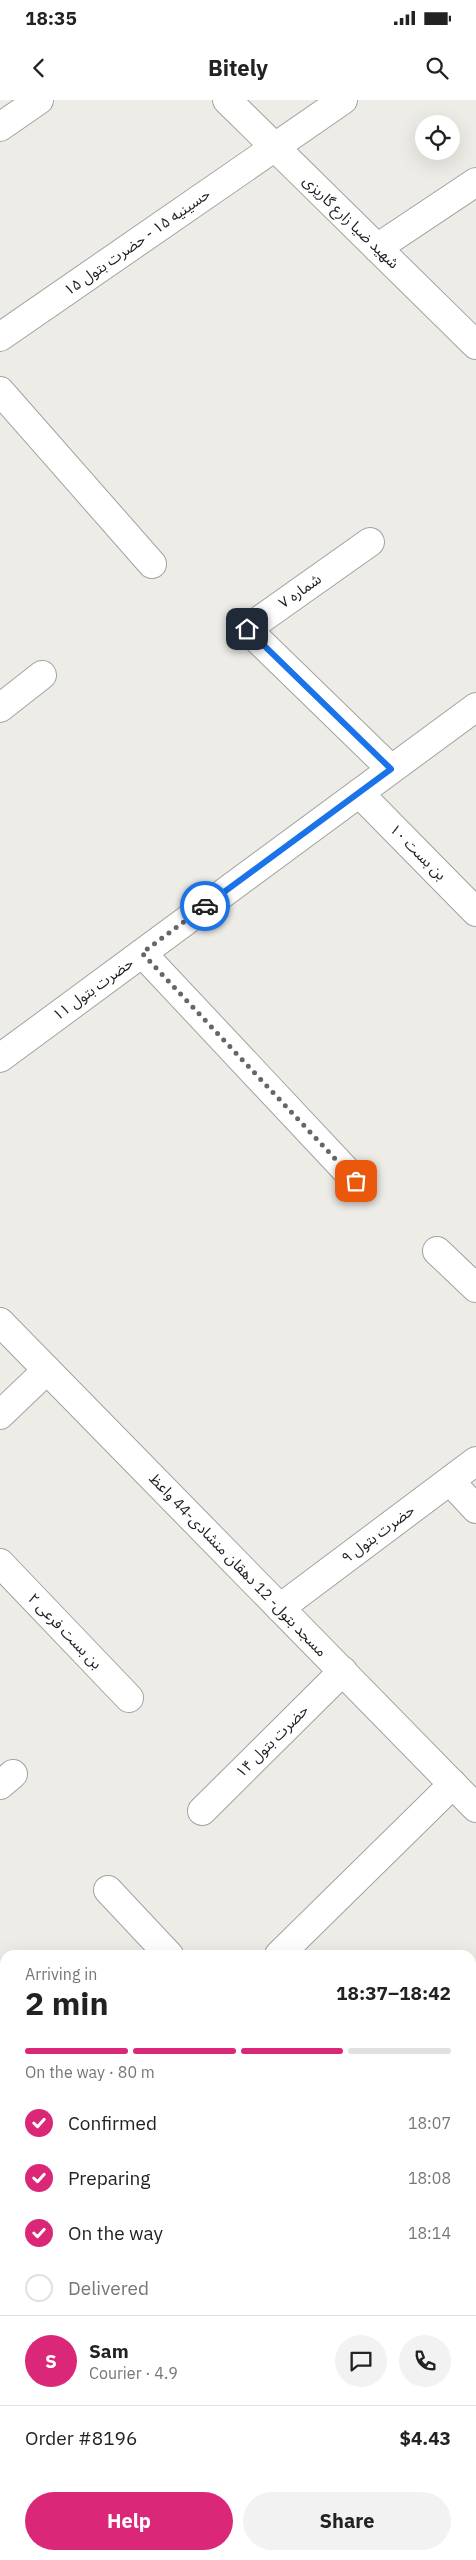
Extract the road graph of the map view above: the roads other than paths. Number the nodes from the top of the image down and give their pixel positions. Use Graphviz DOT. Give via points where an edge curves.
graph roads {
  1 [pos="39,100"];
  2 [pos="227,100"];
  3 [pos="343,100"];
  4 [pos="0,127"];
  5 [pos="274,146"];
  6 [pos="476,182"];
  7 [pos="378,248"];
  8 [pos="0,338"];
  9 [pos="476,345"];
  10 [pos="0,392"];
  11 [pos="370,542"];
  12 [pos="152,564"];
  13 [pos="42,675"];
  14 [pos="476,706"];
  15 [pos="0,708"];
  16 [pos="391,769"];
  17 [pos="359,793"];
  18 [pos="476,912"];
  19 [pos="142,953"];
  20 [pos="0,1058"];
  21 [pos="356,1181"];
  22 [pos="436,1251"];
  23 [pos="476,1288"];
  24 [pos="0,1322"];
  25 [pos="46,1370"];
  26 [pos="0,1415"];
  27 [pos="476,1461"];
  28 [pos="450,1481"];
  29 [pos="476,1509"];
  30 [pos="0,1563"];
  31 [pos="280,1608"];
  32 [pos="343,1671"];
  33 [pos="129,1698"];
  34 [pos="453,1784"];
  35 [pos="476,1808"];
  36 [pos="202,1811"];
  37 [pos="108,1890"];
  38 [pos="164,1950"];
  39 [pos="284,1950"];
  1 -- 4 [label="street"];
  2 -- 5 [label="street, شهید ضیا زارع گاریزی"];
  3 -- 5 [label="street, حسینیه ۱۵ - حضرت بتول ۱۵"];
  5 -- 7 [label="street, شهید ضیا زارع گاریزی"];
  5 -- 8 [label="street, حسینیه ۱۵ - حضرت بتول ۱۵"];
  6 -- 7 [label="street"];
  7 -- 9 [label="street, شهید ضیا زارع گاریزی"];
  10 -- 12 [label="street"];
  11 -- 16 [label="street, شماره ۷" via="247,629"];
  13 -- 15 [label="street"];
  14 -- 16 [label="street, حضرت بتول ۱۱"];
  16 -- 17 [label="street, حضرت بتول ۱۱"];
  17 -- 18 [label="street, بن بست ۱۰"];
  17 -- 19 [label="street, حضرت بتول ۱۱"];
  19 -- 20 [label="street, حضرت بتول ۱۱"];
  19 -- 21 [label="street"];
  22 -- 23 [label="street"];
  24 -- 25 [label="street, مسجد بتول- 12 دهقان منشادی-44 واعظ"];
  25 -- 26 [label="street"];
  25 -- 31 [label="street, مسجد بتول- 12 دهقان منشادی-44 واعظ"];
  27 -- 28 [label="street, حضرت بتول ۹"];
  28 -- 29 [label="street"];
  28 -- 31 [label="street, حضرت بتول ۹"];
  30 -- 33 [label="street, بن بست فرعی ۲"];
  31 -- 32 [label="street, مسجد بتول- 12 دهقان منشادی-44 واعظ"];
  32 -- 34 [label="street, مسجد بتول- 12 دهقان منشادی-44 واعظ"];
  32 -- 36 [label="street, حضرت بتول ۱۴"];
  34 -- 35 [label="street, مسجد بتول- 12 دهقان منشادی-44 واعظ"];
  34 -- 39 [label="street"];
  37 -- 38 [label="street"];
}
